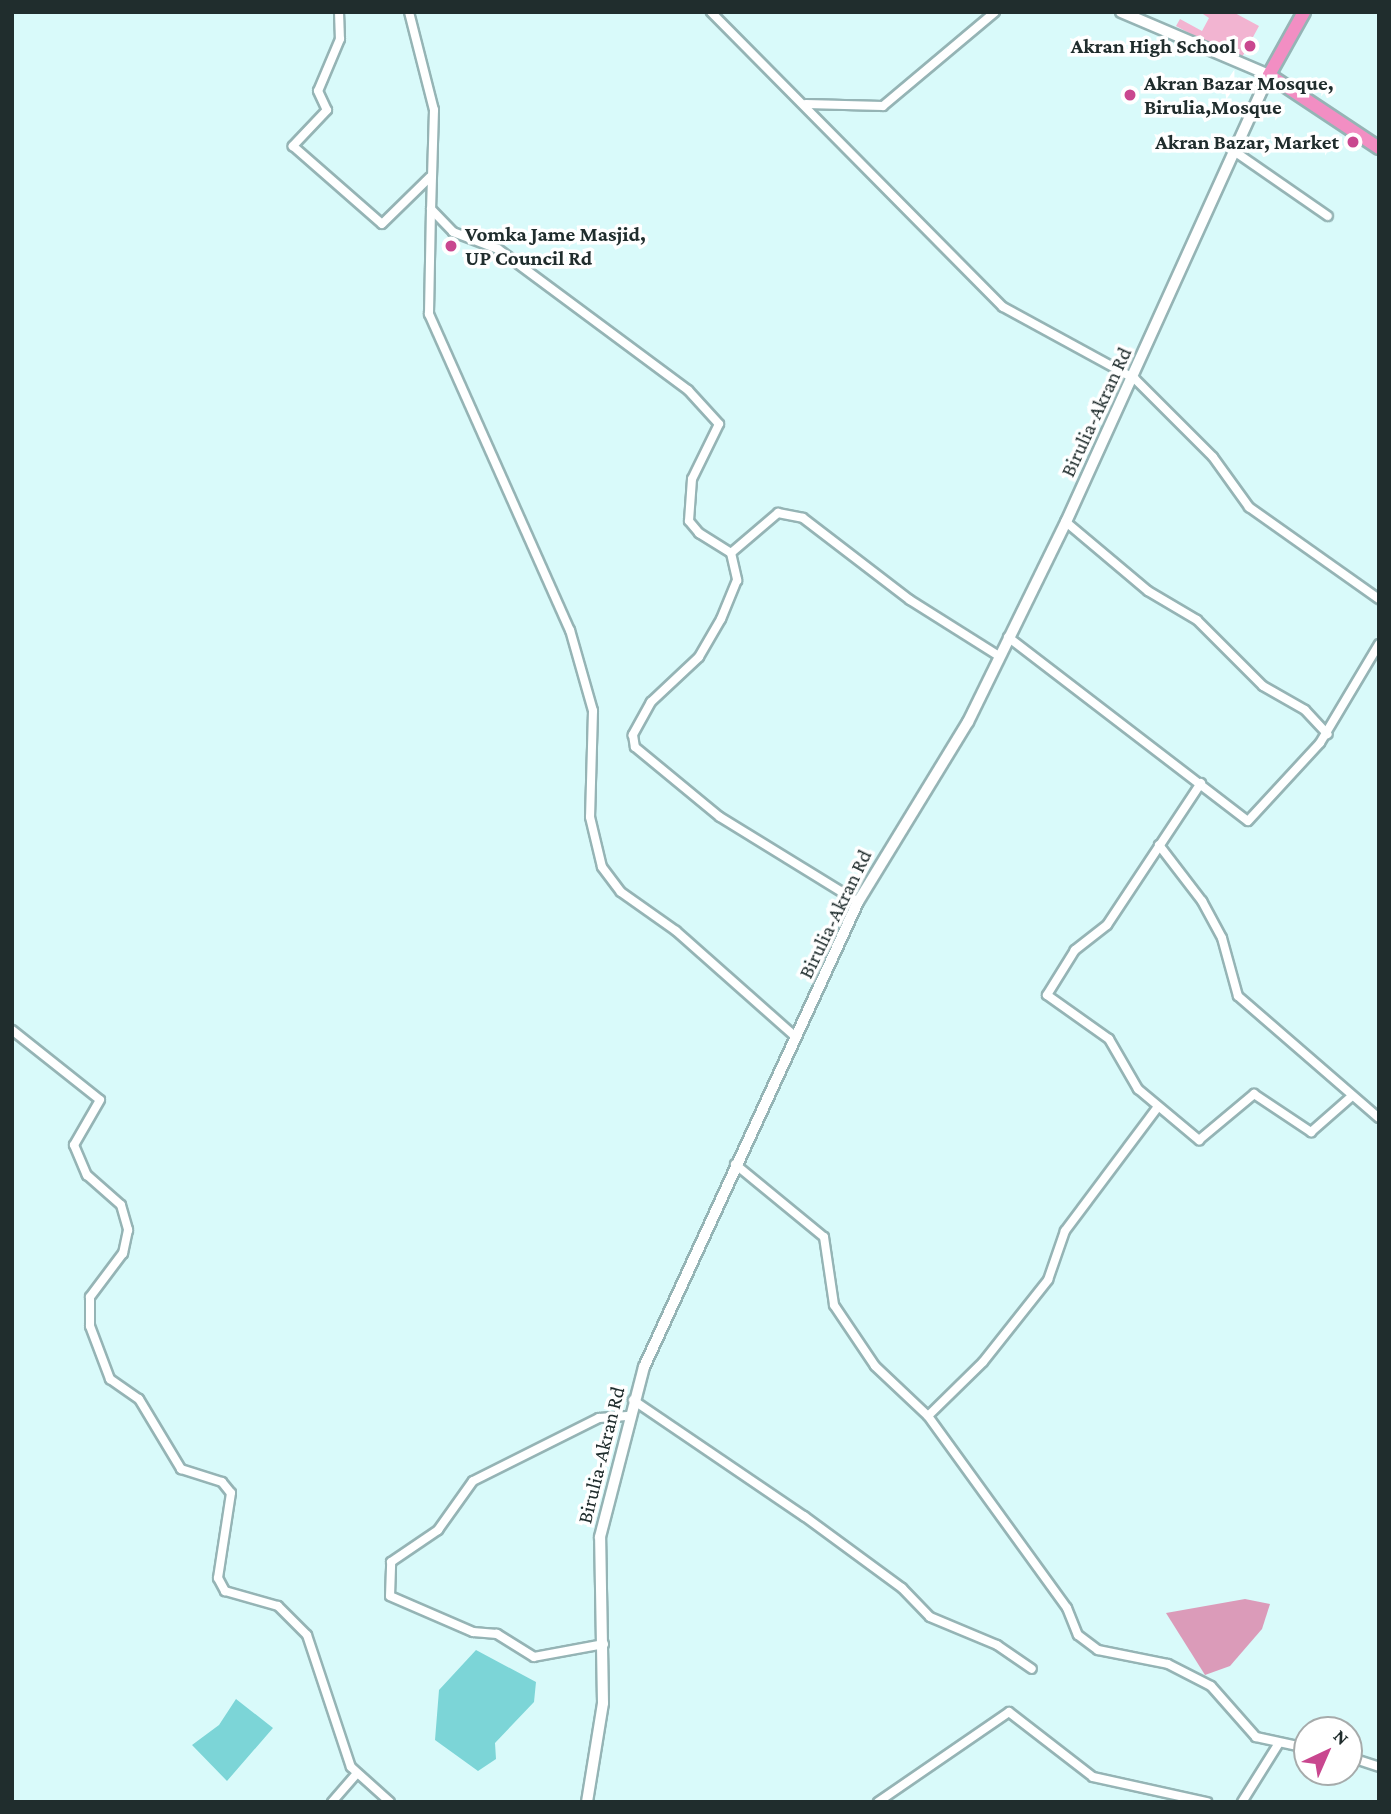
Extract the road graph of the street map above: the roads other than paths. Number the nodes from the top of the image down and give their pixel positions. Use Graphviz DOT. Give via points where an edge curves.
graph roads {
  1 [pos="339,12"];
  2 [pos="409,12"];
  3 [pos="711,12"];
  4 [pos="995,12"];
  5 [pos="1121,12"];
  6 [pos="1304,12"];
  7 [pos="1269,75"];
  8 [pos="806,104"];
  9 [pos="1379,148"];
  10 [pos="1234,151"];
  11 [pos="430,177"];
  12 [pos="431,209"];
  13 [pos="1328,216"];
  14 [pos="1135,379"];
  15 [pos="1066,522"];
  16 [pos="731,553"];
  17 [pos="1379,599"];
  18 [pos="1008,637"];
  19 [pos="1379,643"];
  20 [pos="999,656"];
  21 [pos="1327,734"];
  22 [pos="1201,783"];
  23 [pos="1159,845"];
  24 [pos="859,902"];
  25 [pos="12,1030"];
  26 [pos="796,1037"];
  27 [pos="1351,1097"];
  28 [pos="1157,1108"];
  29 [pos="1379,1118"];
  30 [pos="735,1164"];
  31 [pos="633,1400"];
  32 [pos="626,1416"];
  33 [pos="928,1416"];
  34 [pos="604,1644"];
  35 [pos="1032,1669"];
  36 [pos="1279,1743"];
  37 [pos="1293,1746"];
  38 [pos="356,1773"];
  39 [pos="332,1802"];
  40 [pos="390,1802"];
  41 [pos="587,1802"];
  42 [pos="878,1802"];
  43 [pos="1207,1802"];
  44 [pos="1242,1802"];
  1 -- 11 [label="street" via="340,39 318,91 327,110 293,146 382,223"];
  2 -- 11 [label="street" via="434,110"];
  3 -- 8 [label="street"];
  4 -- 8 [label="street" via="883,106"];
  5 -- 7 [label="street"];
  6 -- 7 [label="highway, Birulia-Akran Rd"];
  7 -- 9 [label="highway"];
  7 -- 10 [label="street, Birulia-Akran Rd"];
  8 -- 14 [label="street" via="841,148 1003,307"];
  10 -- 13 [label="street"];
  10 -- 14 [label="street, Birulia-Akran Rd"];
  11 -- 12 [label="street"];
  12 -- 16 [label="street" via="453,232 498,249 688,390 719,424 692,479 689,521 713,547"];
  12 -- 26 [label="street" via="429,314 570,630 593,711 590,817 602,867 621,892"];
  14 -- 15 [label="street, Birulia-Akran Rd"];
  14 -- 17 [label="street" via="1213,457 1249,507"];
  15 -- 18 [label="street, Birulia-Akran Rd"];
  15 -- 21 [label="street" via="1148,591 1197,620 1263,686 1305,710"];
  16 -- 20 [label="street" via="778,513 803,518 910,600"];
  16 -- 24 [label="street" via="737,580 721,619 699,657 651,702 633,735 635,747 720,817"];
  18 -- 20 [label="street, Birulia-Akran Rd"];
  18 -- 22 [label="street"];
  19 -- 21 [label="street"];
  20 -- 24 [label="street, Birulia-Akran Rd" via="968,722"];
  21 -- 22 [label="street" via="1256,820 1236,817"];
  22 -- 23 [label="street"];
  23 -- 27 [label="street" via="1202,901 1222,938 1238,996"];
  23 -- 28 [label="street" via="1107,925 1075,950 1047,995 1109,1039 1138,1089"];
  24 -- 26 [label="street, Birulia-Akran Rd"];
  25 -- 38 [label="street" via="100,1100 74,1145 87,1175 121,1205 128,1230 122,1253 90,1297 90,1326 110,1379 139,1399 181,1469 222,1482 231,1493 218,1578 225,1591 278,1606 307,1635"];
  26 -- 30 [label="street, Birulia-Akran Rd"];
  27 -- 28 [label="street" via="1311,1132 1254,1094 1199,1140"];
  27 -- 29 [label="street"];
  28 -- 33 [label="street" via="1065,1231 1048,1280 983,1362"];
  30 -- 31 [label="street, Birulia-Akran Rd"];
  30 -- 33 [label="street" via="824,1237 834,1305 875,1366"];
  31 -- 32 [label="street, Birulia-Akran Rd"];
  31 -- 35 [label="street" via="804,1516 902,1588 930,1618 997,1645"];
  32 -- 34 [label="street, Birulia-Akran Rd" via="600,1537"];
  32 -- 34 [label="street" via="599,1418 473,1481 438,1530 391,1562 390,1596 473,1632 497,1634 534,1657"];
  33 -- 36 [label="street" via="1067,1608 1078,1635 1098,1650 1168,1664 1211,1686 1256,1737"];
  34 -- 41 [label="street, Birulia-Akran Rd" via="603,1703"];
  36 -- 37 [label="street"];
  36 -- 44 [label="street"];
  38 -- 39 [label="street"];
  38 -- 40 [label="street"];
  42 -- 43 [label="street" via="1009,1712 1093,1777"];
}
